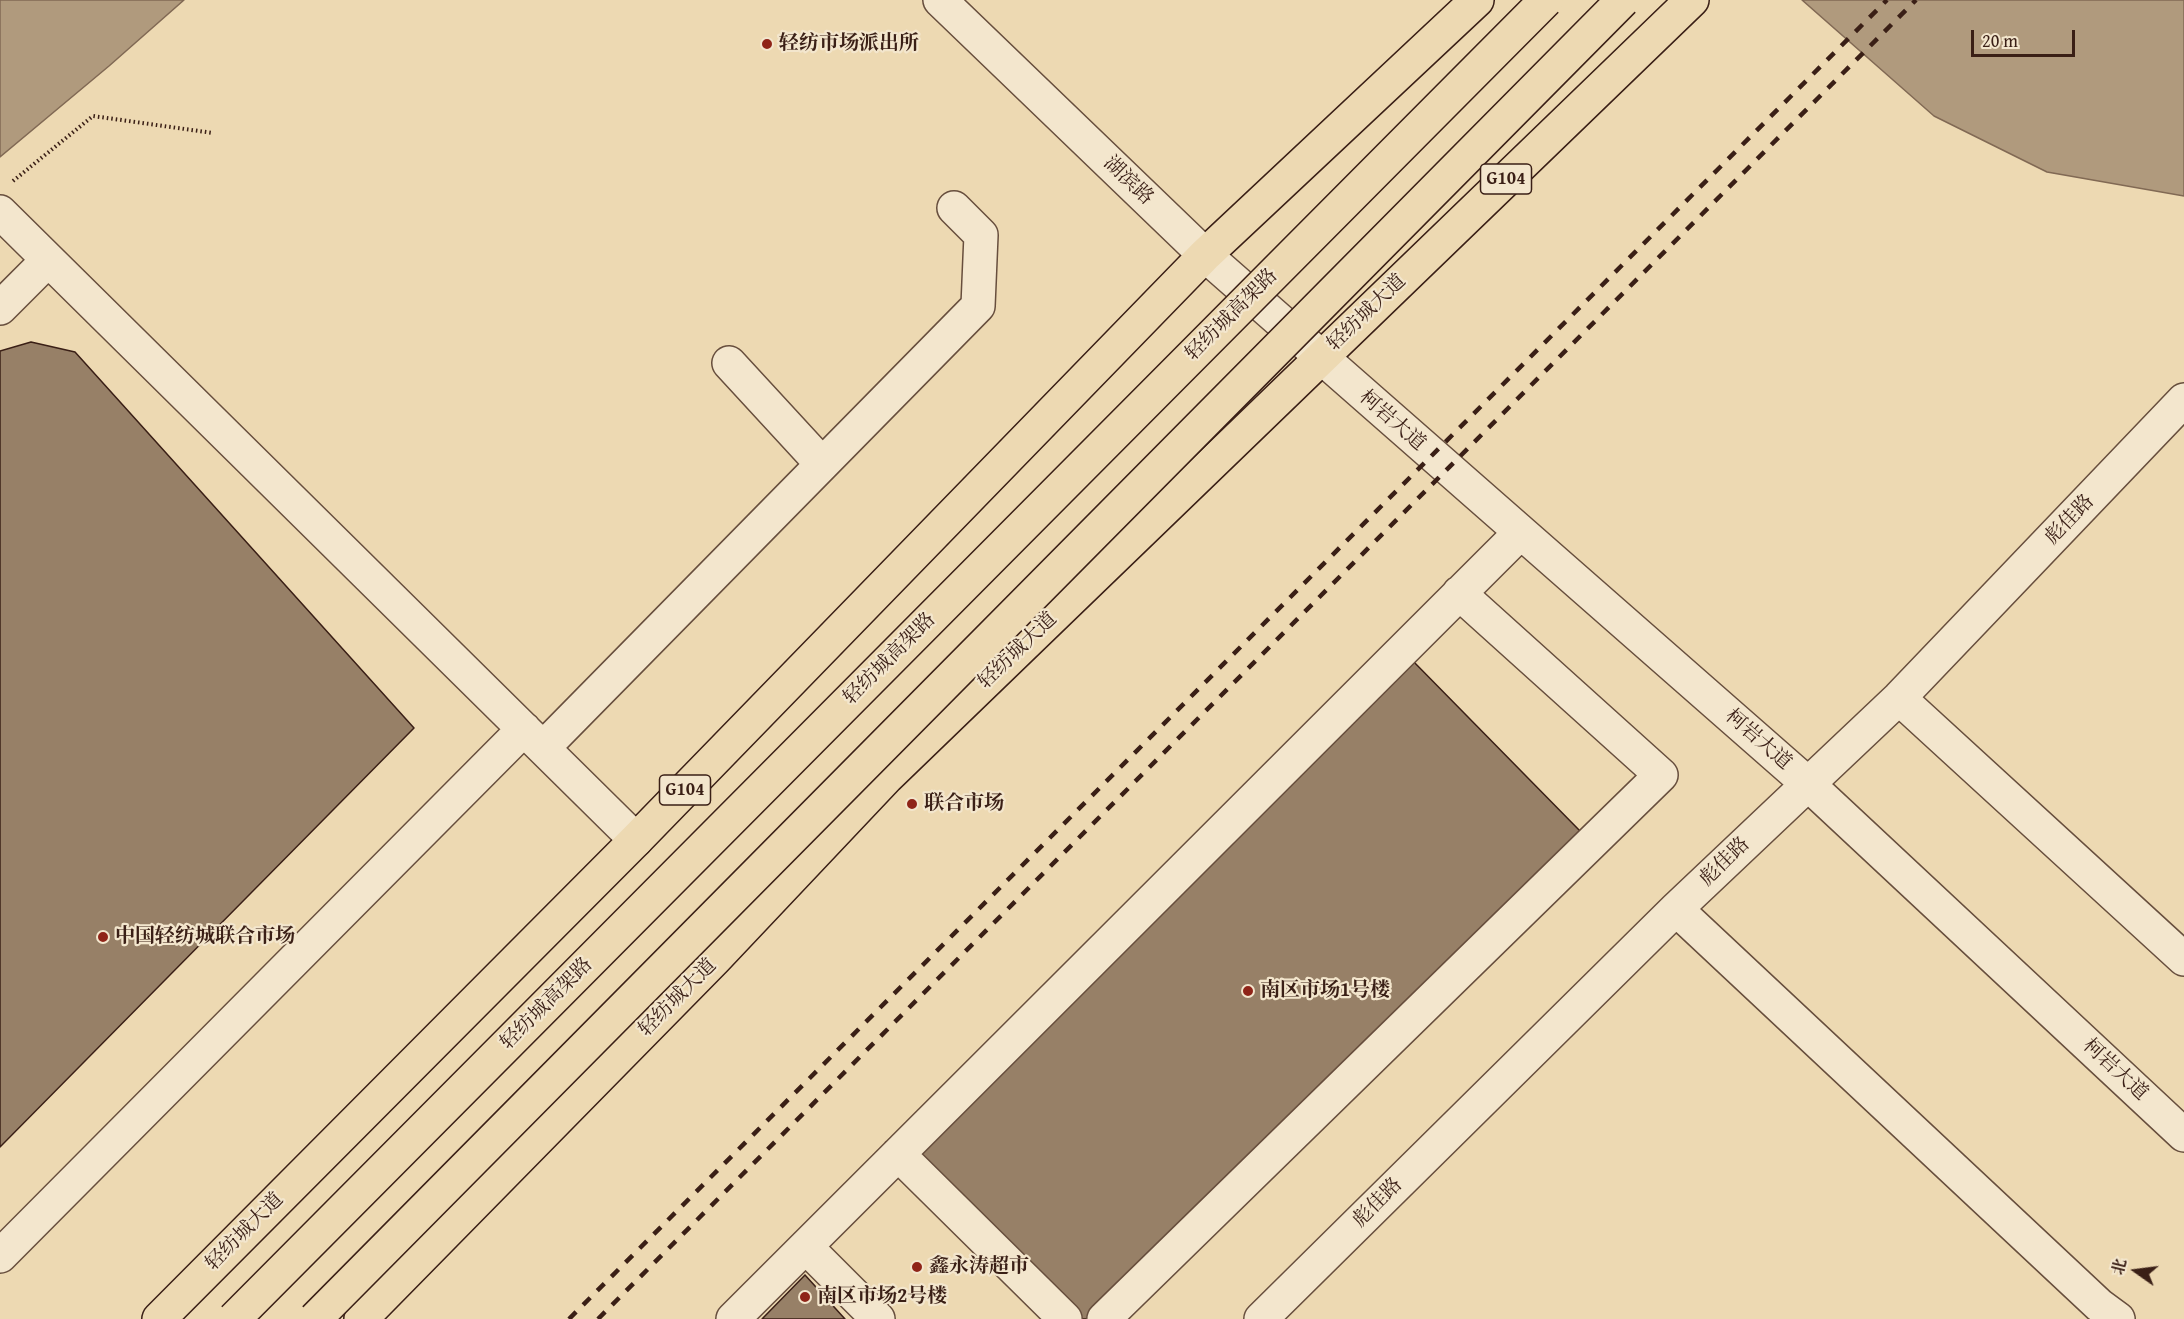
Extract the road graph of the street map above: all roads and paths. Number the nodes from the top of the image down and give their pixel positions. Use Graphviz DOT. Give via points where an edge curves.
graph roads {
  1 [pos="940,0"];
  2 [pos="1478,0"];
  3 [pos="1546,0"];
  4 [pos="1623,0"];
  5 [pos="1692,0"];
  6 [pos="213,133"];
  7 [pos="5,198"];
  8 [pos="954,208"];
  9 [pos="1205,255"];
  10 [pos="48,260"];
  11 [pos="0,308"];
  12 [pos="1320,358"];
  13 [pos="729,363"];
  14 [pos="2184,400"];
  15 [pos="822,464"];
  16 [pos="1520,533"];
  17 [pos="1459,593"];
  18 [pos="1899,698"];
  19 [pos="534,738"];
  20 [pos="1808,784"];
  21 [pos="636,840"];
  22 [pos="1676,909"];
  23 [pos="2184,959"];
  24 [pos="2184,1135"];
  25 [pos="898,1154"];
  26 [pos="806,1247"];
  27 [pos="0,1256"];
  28 [pos="159,1319"];
  29 [pos="234,1319"];
  30 [pos="315,1319"];
  31 [pos="361,1319"];
  32 [pos="733,1319"];
  33 [pos="878,1319"];
  34 [pos="1065,1319"];
  35 [pos="1104,1319"];
  36 [pos="1261,1319"];
  37 [pos="2118,1319"];
  1 -- 9 [label="street, 湖滨路"];
  2 -- 9 [label="main road, 轻纺城大道 / G104"];
  3 -- 29 [label="main road, 轻纺城高架路, bridge"];
  4 -- 30 [label="main road, bridge"];
  5 -- 12 [label="main road, 轻纺城大道 / G104"];
  6 -- 7 [label="path" via="93,116"];
  7 -- 10 [label="street"];
  8 -- 15 [label="street" via="981,235 978,306"];
  9 -- 12 [label="street, 湖滨路"];
  9 -- 21 [label="main road, 轻纺城大道 / G104"];
  10 -- 11 [label="street"];
  10 -- 19 [label="street"];
  12 -- 16 [label="street, 柯岩大道"];
  12 -- 31 [label="main road, 轻纺城大道 / G104" via="887,777 716,959"];
  13 -- 15 [label="street"];
  14 -- 18 [label="street, 彪佳路"];
  15 -- 19 [label="street"];
  16 -- 17 [label="street"];
  16 -- 20 [label="street, 柯岩大道"];
  17 -- 25 [label="street"];
  17 -- 35 [label="street" via="1661,775"];
  18 -- 20 [label="street, 彪佳路"];
  18 -- 23 [label="street"];
  19 -- 21 [label="street"];
  19 -- 27 [label="street"];
  20 -- 22 [label="street, 彪佳路"];
  20 -- 24 [label="street, 柯岩大道"];
  21 -- 28 [label="main road, 轻纺城大道 / G104"];
  22 -- 36 [label="street, 彪佳路"];
  22 -- 37 [label="street"];
  25 -- 26 [label="street"];
  25 -- 34 [label="street"];
  26 -- 32 [label="street"];
  26 -- 33 [label="street"];
}
